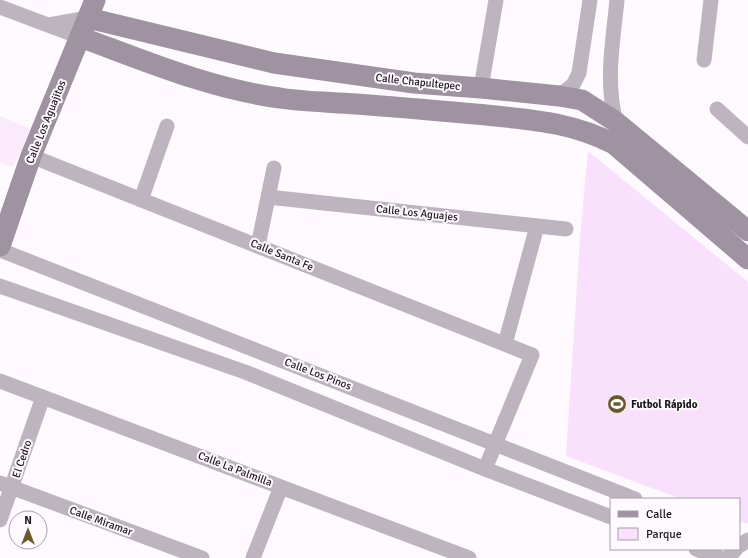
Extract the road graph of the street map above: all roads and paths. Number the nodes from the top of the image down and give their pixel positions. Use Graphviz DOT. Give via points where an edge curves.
graph roads {
  1 [pos="496,0"];
  2 [pos="590,0"];
  3 [pos="617,0"];
  4 [pos="710,0"];
  5 [pos="0,7"];
  6 [pos="88,19"];
  7 [pos="48,25"];
  8 [pos="704,60"];
  9 [pos="449,86"];
  10 [pos="481,88"];
  11 [pos="559,96"];
  12 [pos="717,109"];
  13 [pos="441,111"];
  14 [pos="616,122"];
  15 [pos="167,126"];
  16 [pos="748,137"];
  17 [pos="31,156"];
  18 [pos="274,168"];
  19 [pos="268,196"];
  20 [pos="142,200"];
  21 [pos="537,226"];
  22 [pos="566,229"];
  23 [pos="748,231"];
  24 [pos="0,246"];
  25 [pos="258,246"];
  26 [pos="0,250"];
  27 [pos="748,259"];
  28 [pos="0,286"];
  29 [pos="504,344"];
  30 [pos="254,349"];
  31 [pos="245,372"];
  32 [pos="0,381"];
  33 [pos="43,397"];
  34 [pos="496,443"];
  35 [pos="485,469"];
  36 [pos="6,485"];
  37 [pos="281,487"];
  38 [pos="633,498"];
  39 [pos="610,517"];
  40 [pos="0,520"];
  41 [pos="699,550"];
  42 [pos="736,550"];
  43 [pos="202,558"];
  44 [pos="253,558"];
  45 [pos="470,558"];
  46 [pos="720,558"];
  47 [pos="728,558"];
  1 -- 10 [label="street"];
  2 -- 11 [label="street" via="579,73 573,85"];
  3 -- 14 [label="street" via="610,81"];
  4 -- 8 [label="street"];
  5 -- 7 [label="street"];
  6 -- 7 [label="street"];
  6 -- 7 [label="street, Calle Chapultepec"];
  6 -- 9 [label="street, Calle Chapultepec" via="274,63"];
  6 -- 13 [label="street, Calle Chapultepec" via="185,75 254,93 280,98"];
  6 -- 17 [label="street, Calle Los Aguajitos"];
  9 -- 10 [label="street, Calle Chapultepec"];
  9 -- 13 [label="street" via="431,92 426,100 427,104"];
  10 -- 11 [label="street, Calle Chapultepec"];
  11 -- 14 [label="street, Calle Chapultepec" via="582,100"];
  12 -- 16 [label="street"];
  13 -- 27 [label="street, Calle Chapultepec" via="545,121 594,133 614,144"];
  14 -- 23 [label="street, Calle Chapultepec"];
  15 -- 20 [label="street"];
  17 -- 20 [label="street, Calle Santa Fe"];
  17 -- 24 [label="street, Calle Los Aguajitos"];
  18 -- 19 [label="street"];
  19 -- 21 [label="street, Calle Los Aguajes"];
  19 -- 25 [label="street"];
  20 -- 25 [label="street, Calle Santa Fe"];
  21 -- 22 [label="street, Calle Los Aguajes"];
  21 -- 29 [label="street"];
  25 -- 29 [label="street, Calle Santa Fe"];
  26 -- 30 [label="street, Calle Los Pinos"];
  28 -- 31 [label="street"];
  29 -- 34 [label="street, Calle Santa Fe" via="532,355"];
  30 -- 31 [label="street"];
  30 -- 34 [label="street, Calle Los Pinos"];
  31 -- 35 [label="street"];
  32 -- 33 [label="street, Calle La Palmilla"];
  33 -- 36 [label="street, El Cedro"];
  33 -- 37 [label="street, Calle La Palmilla"];
  34 -- 35 [label="street"];
  34 -- 38 [label="street, Calle Los Pinos"];
  35 -- 39 [label="street"];
  36 -- 40 [label="street, El Cedro"];
  36 -- 43 [label="street, Calle Miramar"];
  37 -- 44 [label="street"];
  37 -- 45 [label="street, Calle La Palmilla"];
  41 -- 46 [label="street"];
  42 -- 47 [label="street"];
}
